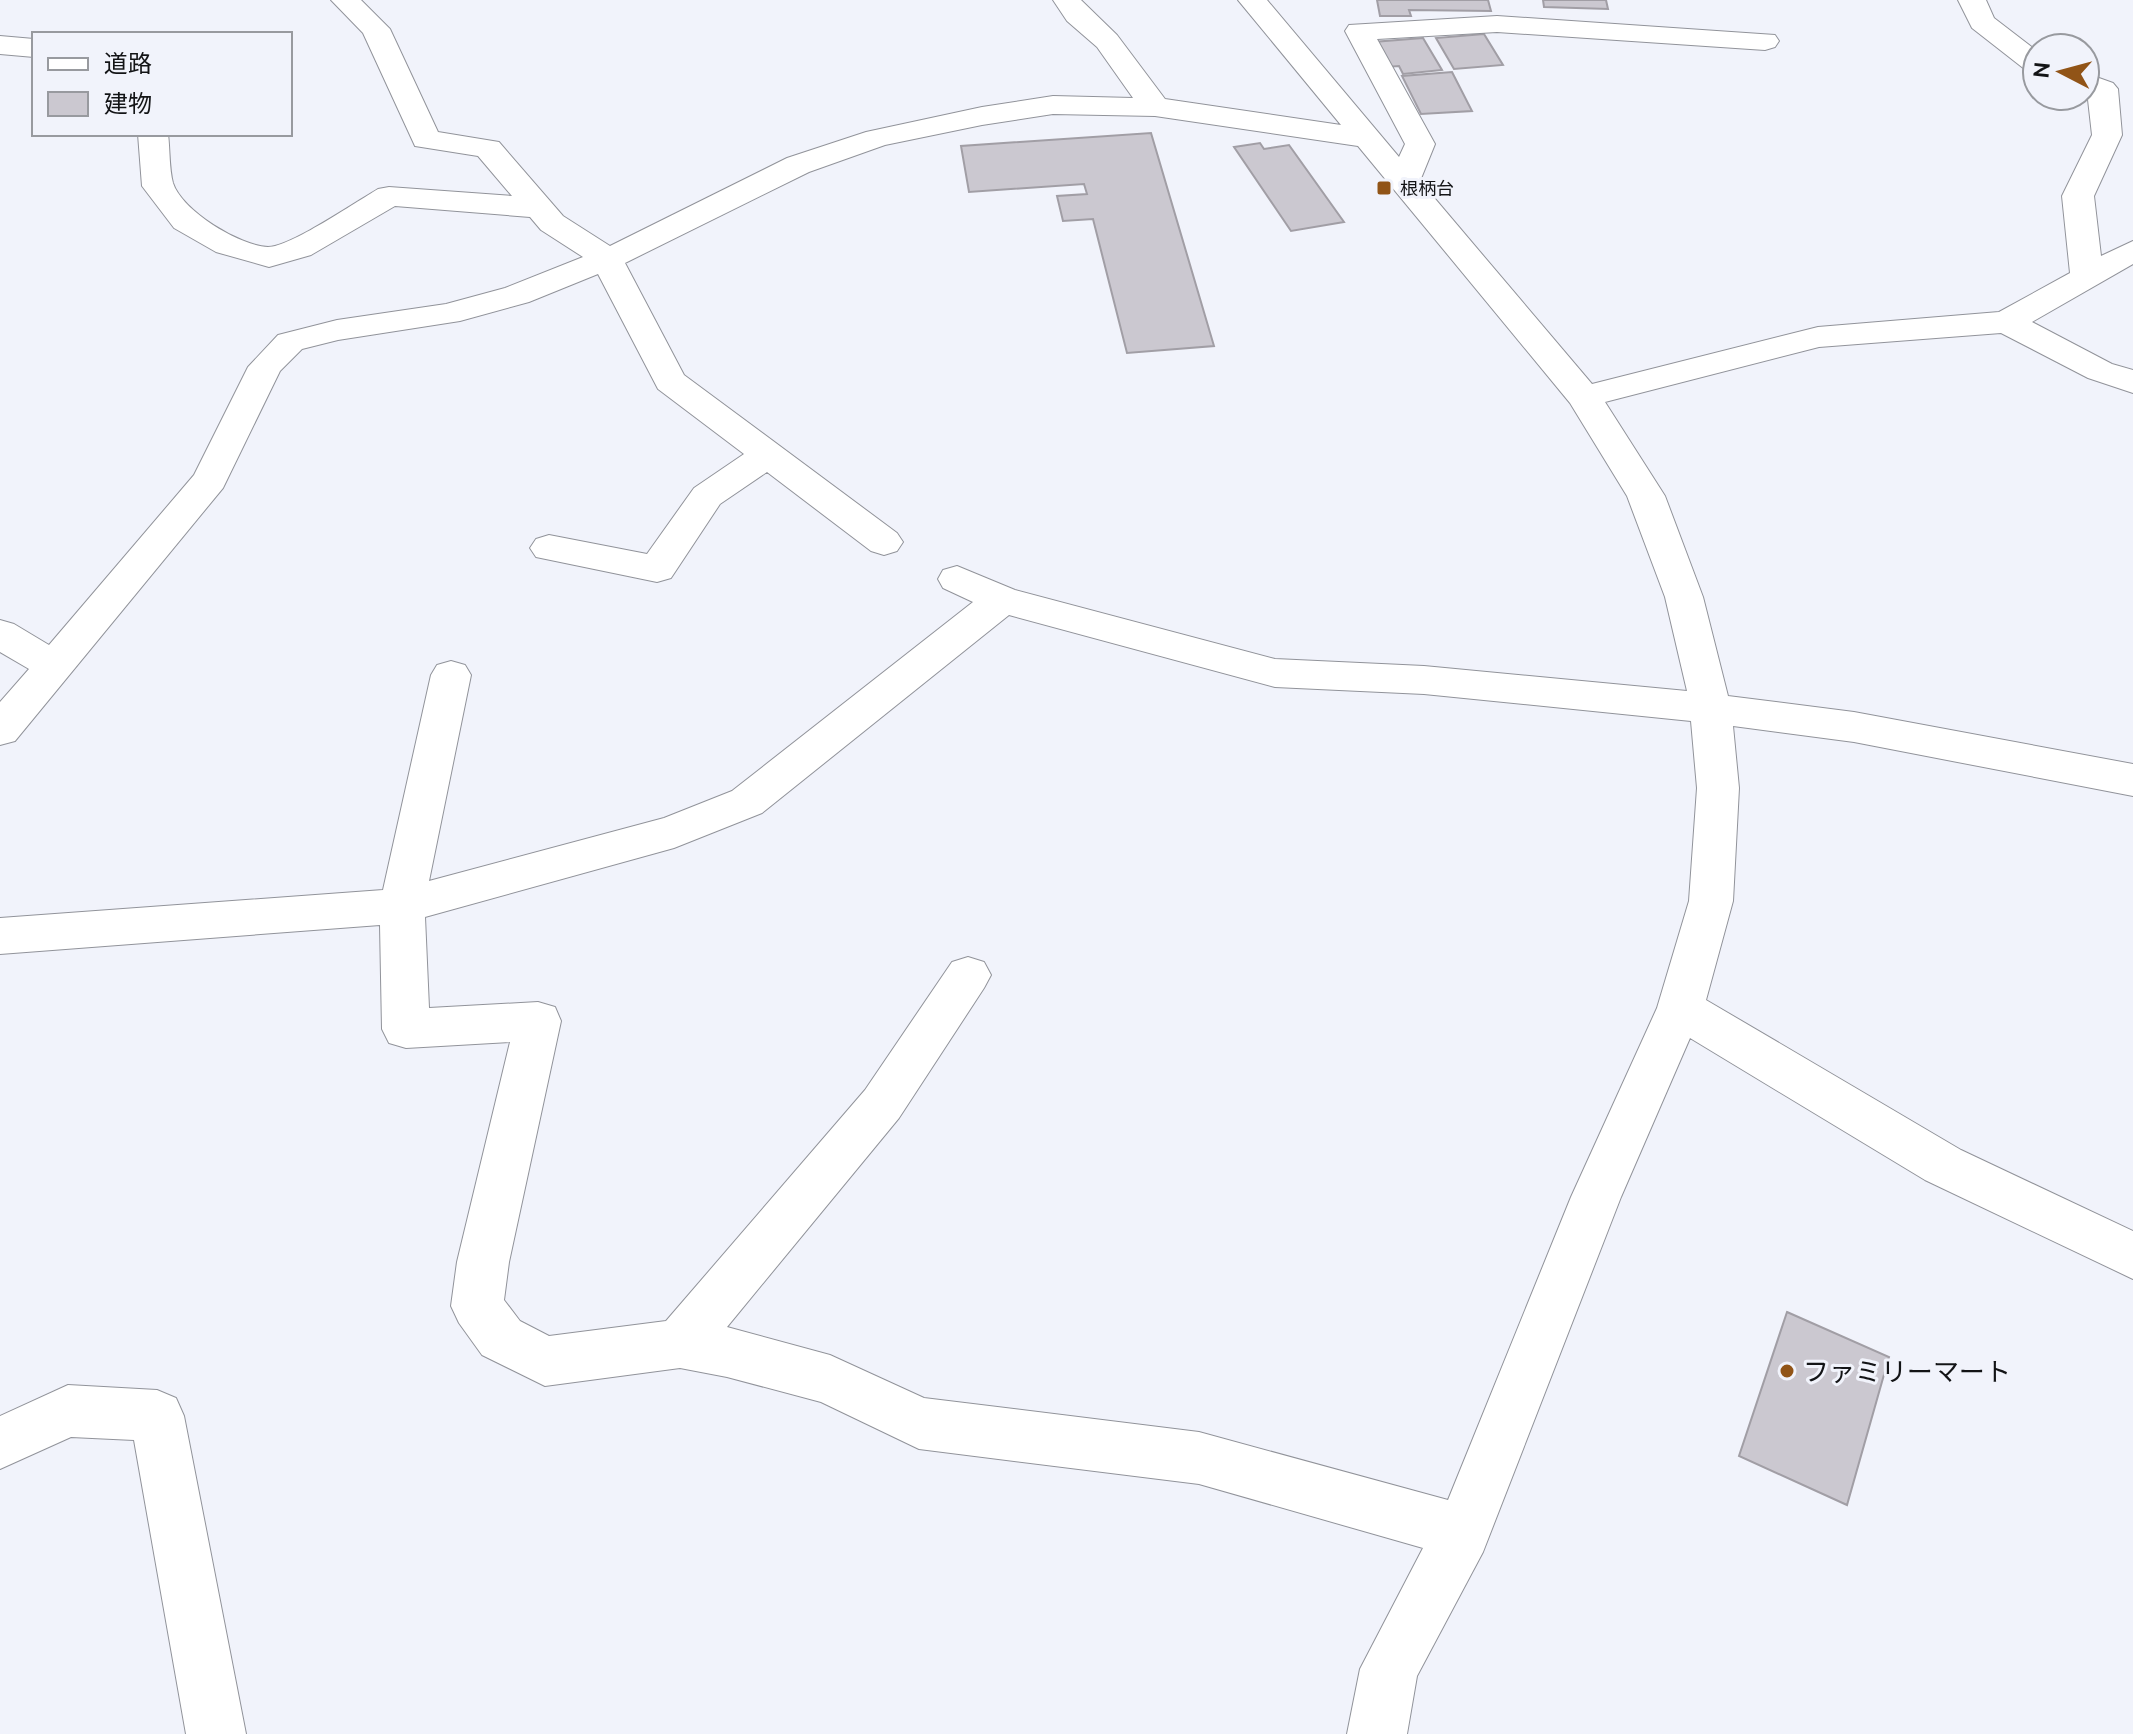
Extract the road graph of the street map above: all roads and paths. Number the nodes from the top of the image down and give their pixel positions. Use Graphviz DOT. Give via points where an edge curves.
graph roads {
  1 [pos="345,0"];
  2 [pos="1067,0"];
  3 [pos="1252,0"];
  4 [pos="1972,0"];
  5 [pos="1765,41"];
  6 [pos="0,45"];
  7 [pos="32,48"];
  8 [pos="2021,52"];
  9 [pos="2101,88"];
  10 [pos="1155,107"];
  11 [pos="153,136"];
  12 [pos="1365,138"];
  13 [pos="1404,183"];
  14 [pos="540,208"];
  15 [pos="2133,251"];
  16 [pos="606,257"];
  17 [pos="2087,279"];
  18 [pos="2007,322"];
  19 [pos="2133,382"];
  20 [pos="1584,397"];
  21 [pos="768,455"];
  22 [pos="884,542"];
  23 [pos="549,548"];
  24 [pos="957,579"];
  25 [pos="1002,600"];
  26 [pos="0,634"];
  27 [pos="53,665"];
  28 [pos="451,675"];
  29 [pos="1711,708"];
  30 [pos="0,730"];
  31 [pos="2133,780"];
  32 [pos="402,906"];
  33 [pos="0,936"];
  34 [pos="968,975"];
  35 [pos="1680,1008"];
  36 [pos="2133,1256"];
  37 [pos="680,1344"];
  38 [pos="0,1443"];
  39 [pos="1463,1532"];
  40 [pos="216,1734"];
  41 [pos="1377,1734"];
  1 -- 14 [label="street" via="376,29 426,140 488,148"];
  2 -- 10 [label="street" via="1107,41"];
  3 -- 12 [label="street"];
  4 -- 8 [label="street" via="1982,22"];
  5 -- 13 [label="street" via="1497,24 1359,31 1420,144"];
  6 -- 7 [label="street"];
  9 -- 17 [label="street" via="2107,135 2078,196"];
  10 -- 12 [label="street"];
  10 -- 16 [label="street" via="1053,105 877,138 798,165 643,244"];
  11 -- 14 [label="street" via="158,186 185,221 227,245 269,257 300,248 389,196"];
  12 -- 13 [label="street"];
  13 -- 20 [label="street"];
  14 -- 16 [label="street" via="552,223"];
  15 -- 17 [label="street"];
  16 -- 21 [label="street" via="670,381"];
  16 -- 27 [label="street" via="517,295 448,314 290,342 265,367 210,480"];
  17 -- 18 [label="street"];
  18 -- 19 [label="street" via="2100,371"];
  18 -- 20 [label="street" via="1818,337"];
  20 -- 29 [label="street" via="1646,496 1684,597"];
  21 -- 22 [label="street"];
  21 -- 23 [label="street" via="707,496 657,569"];
  24 -- 25 [label="street"];
  25 -- 29 [label="street" via="1275,673 1424,680"];
  25 -- 32 [label="street" via="747,802 674,832"];
  26 -- 27 [label="street"];
  27 -- 30 [label="street"];
  28 -- 32 [label="street"];
  29 -- 31 [label="street" via="1854,727"];
  29 -- 35 [label="street" via="1718,788 1711,901"];
  32 -- 33 [label="street"];
  32 -- 37 [label="street" via="406,1029 538,1021 477,1306 501,1338 545,1361"];
  34 -- 37 [label="street" via="882,1104"];
  35 -- 36 [label="street" via="1943,1165"];
  35 -- 39 [label="street" via="1596,1197"];
  37 -- 39 [label="street" via="830,1380 919,1423 1199,1458"];
  38 -- 40 [label="street" via="68,1411 157,1416"];
  39 -- 41 [label="street" via="1389,1669"];
}
